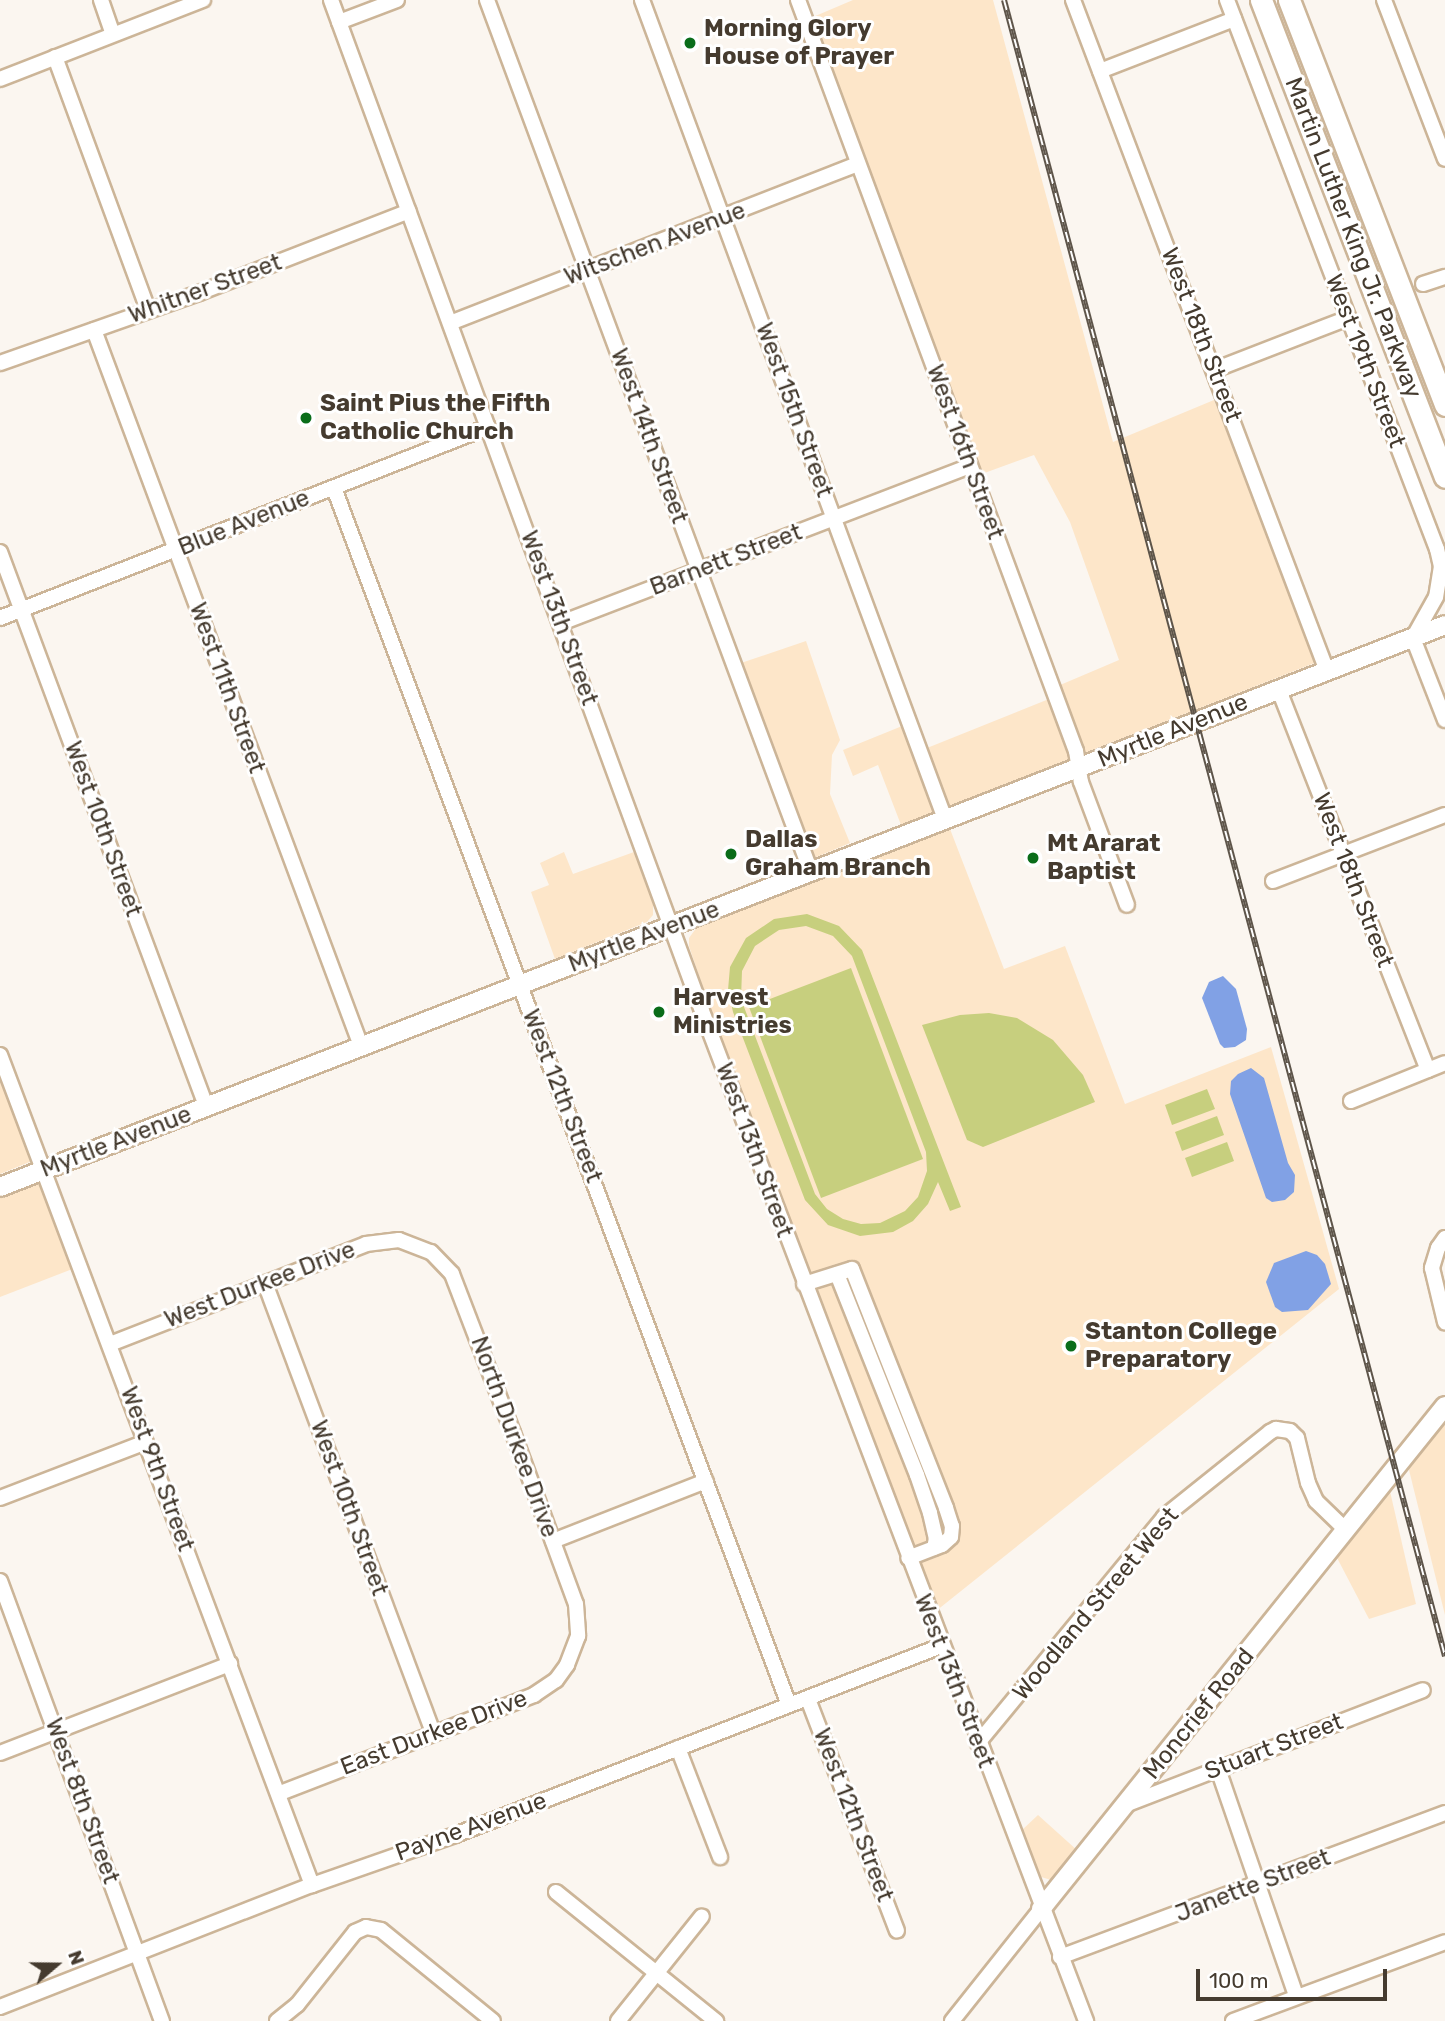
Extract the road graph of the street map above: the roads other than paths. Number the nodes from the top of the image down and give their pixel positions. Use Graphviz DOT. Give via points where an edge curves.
graph roads {
  1 [pos="101,0"];
  2 [pos="202,0"];
  3 [pos="331,0"];
  4 [pos="397,0"];
  5 [pos="487,0"];
  6 [pos="642,0"];
  7 [pos="798,0"];
  8 [pos="1073,0"];
  9 [pos="1227,0"];
  10 [pos="1261,0"];
  11 [pos="1289,0"];
  12 [pos="1384,0"];
  13 [pos="1234,19"];
  14 [pos="339,22"];
  15 [pos="113,34"];
  16 [pos="55,57"];
  17 [pos="1100,71"];
  18 [pos="0,79"];
  19 [pos="1445,159"];
  20 [pos="859,164"];
  21 [pos="409,211"];
  22 [pos="723,218"];
  23 [pos="587,270"];
  24 [pos="1445,277"];
  25 [pos="1423,284"];
  26 [pos="148,310"];
  27 [pos="1348,318"];
  28 [pos="450,323"];
  29 [pos="94,330"];
  30 [pos="0,363"];
  31 [pos="1214,370"];
  32 [pos="1445,405"];
  33 [pos="488,427"];
  34 [pos="970,466"];
  35 [pos="1445,477"];
  36 [pos="334,488"];
  37 [pos="834,518"];
  38 [pos="176,550"];
  39 [pos="0,552"];
  40 [pos="699,572"];
  41 [pos="22,610"];
  42 [pos="0,618"];
  43 [pos="561,623"];
  44 [pos="1445,625"];
  45 [pos="1413,638"];
  46 [pos="1327,671"];
  47 [pos="1279,690"];
  48 [pos="1445,720"];
  49 [pos="1077,769"];
  50 [pos="1445,815"];
  51 [pos="945,819"];
  52 [pos="1343,854"];
  53 [pos="811,873"];
  54 [pos="1273,881"];
  55 [pos="1127,905"];
  56 [pos="672,925"];
  57 [pos="519,985"];
  58 [pos="361,1046"];
  59 [pos="0,1055"];
  60 [pos="1445,1063"];
  61 [pos="1428,1070"];
  62 [pos="1352,1101"];
  63 [pos="206,1106"];
  64 [pos="46,1169"];
  65 [pos="0,1186"];
  66 [pos="1445,1238"];
  67 [pos="412,1243"];
  68 [pos="265,1283"];
  69 [pos="804,1284"];
  70 [pos="1445,1322"];
  71 [pos="110,1343"];
  72 [pos="1445,1406"];
  73 [pos="146,1442"];
  74 [pos="706,1481"];
  75 [pos="0,1498"];
  76 [pos="1346,1530"];
  77 [pos="553,1541"];
  78 [pos="908,1558"];
  79 [pos="0,1581"];
  80 [pos="941,1646"];
  81 [pos="574,1651"];
  82 [pos="230,1664"];
  83 [pos="1423,1690"];
  84 [pos="808,1699"];
  85 [pos="789,1705"];
  86 [pos="56,1732"];
  87 [pos="433,1733"];
  88 [pos="978,1743"];
  89 [pos="678,1748"];
  90 [pos="0,1753"];
  91 [pos="1218,1769"];
  92 [pos="278,1794"];
  93 [pos="1125,1805"];
  94 [pos="1445,1813"];
  95 [pos="720,1857"];
  96 [pos="1258,1884"];
  97 [pos="312,1885"];
  98 [pos="556,1892"];
  99 [pos="1041,1909"];
  100 [pos="702,1916"];
  101 [pos="897,1931"];
  102 [pos="1445,1942"];
  103 [pos="139,1954"];
  104 [pos="1060,1958"];
  105 [pos="656,1973"];
  106 [pos="1296,1996"];
  107 [pos="0,2007"];
  108 [pos="162,2021"];
  109 [pos="277,2021"];
  110 [pos="493,2021"];
  111 [pos="618,2021"];
  112 [pos="716,2021"];
  113 [pos="952,2021"];
  114 [pos="1086,2021"];
  115 [pos="1233,2021"];
  1 -- 15 [label="street"];
  2 -- 15 [label="street"];
  3 -- 14 [label="street, West 13th Street"];
  4 -- 14 [label="street"];
  5 -- 23 [label="street, West 14th Street"];
  6 -- 22 [label="street, West 15th Street"];
  7 -- 20 [label="street, West 16th Street"];
  8 -- 17 [label="street, West 18th Street"];
  9 -- 13 [label="street, West 19th Street"];
  10 -- 35 [label="highway, Martin Luther King Jr. Parkway"];
  11 -- 32 [label="highway, Martin Luther King Jr. Parkway"];
  12 -- 19 [label="street"];
  13 -- 17 [label="street"];
  13 -- 27 [label="street, West 19th Street"];
  14 -- 21 [label="street, West 13th Street"];
  15 -- 16 [label="street"];
  16 -- 18 [label="street"];
  16 -- 26 [label="street"];
  17 -- 31 [label="street, West 18th Street"];
  20 -- 22 [label="street, Witschen Avenue"];
  20 -- 34 [label="street, West 16th Street"];
  21 -- 26 [label="street, Whitner Street"];
  21 -- 28 [label="street, West 13th Street"];
  22 -- 23 [label="street, Witschen Avenue"];
  22 -- 37 [label="street, West 15th Street"];
  23 -- 28 [label="street, Witschen Avenue"];
  23 -- 40 [label="street, West 14th Street"];
  24 -- 25 [label="street"];
  26 -- 29 [label="street, Whitner Street"];
  27 -- 31 [label="street"];
  27 -- 45 [label="street, West 19th Street" via="1441,566 1436,597"];
  28 -- 33 [label="street, West 13th Street"];
  29 -- 30 [label="street, Whitner Street"];
  29 -- 38 [label="street, West 11th Street"];
  31 -- 46 [label="street, West 18th Street"];
  33 -- 36 [label="street, Blue Avenue"];
  33 -- 43 [label="street, West 13th Street"];
  34 -- 37 [label="street, Barnett Street"];
  34 -- 49 [label="street, West 16th Street" via="1076,751"];
  36 -- 38 [label="street, Blue Avenue"];
  36 -- 57 [label="street, West 12th Street"];
  37 -- 40 [label="street, Barnett Street"];
  37 -- 51 [label="street, West 15th Street"];
  38 -- 41 [label="street, Blue Avenue"];
  38 -- 58 [label="street, West 11th Street"];
  39 -- 41 [label="street, West 10th Street"];
  40 -- 43 [label="street, Barnett Street"];
  40 -- 53 [label="street, West 14th Street"];
  41 -- 42 [label="street, Blue Avenue"];
  41 -- 63 [label="street, West 10th Street"];
  43 -- 56 [label="street, West 13th Street"];
  44 -- 45 [label="main road, Myrtle Avenue"];
  45 -- 46 [label="main road, Myrtle Avenue"];
  45 -- 48 [label="street"];
  46 -- 47 [label="main road, Myrtle Avenue"];
  47 -- 49 [label="main road, Myrtle Avenue"];
  47 -- 52 [label="street, West 18th Street"];
  49 -- 51 [label="main road, Myrtle Avenue"];
  49 -- 55 [label="street, West 16th Street"];
  50 -- 52 [label="street"];
  51 -- 53 [label="main road, Myrtle Avenue"];
  52 -- 54 [label="street"];
  52 -- 61 [label="street, West 18th Street"];
  53 -- 56 [label="main road, Myrtle Avenue"];
  56 -- 57 [label="main road, Myrtle Avenue"];
  56 -- 69 [label="street, West 13th Street"];
  57 -- 58 [label="main road, Myrtle Avenue"];
  57 -- 74 [label="street, West 12th Street"];
  58 -- 63 [label="main road, Myrtle Avenue"];
  59 -- 64 [label="street, West 9th Street"];
  60 -- 61 [label="street"];
  61 -- 62 [label="street"];
  63 -- 64 [label="main road, Myrtle Avenue"];
  64 -- 65 [label="main road, Myrtle Avenue"];
  64 -- 71 [label="street, West 9th Street"];
  66 -- 70 [label="street" via="1432,1268"];
  67 -- 68 [label="street, West Durkee Drive" via="381,1240 366,1244"];
  67 -- 77 [label="street, North Durkee Drive" via="442,1261 460,1289"];
  68 -- 71 [label="street, West Durkee Drive"];
  68 -- 87 [label="street, West 10th Street"];
  69 -- 78 [label="street, West 13th Street"];
  69 -- 78 [label="street" via="852,1269 946,1508 951,1537"];
  71 -- 73 [label="street, West 9th Street"];
  72 -- 76 [label="main road, Moncrief Road"];
  73 -- 75 [label="street"];
  73 -- 82 [label="street, West 9th Street"];
  74 -- 77 [label="street"];
  74 -- 85 [label="street, West 12th Street"];
  76 -- 88 [label="street, Woodland Street West" via="1316,1501 1297,1438 1290,1431 1270,1432 1164,1517"];
  76 -- 93 [label="main road, Moncrief Road"];
  77 -- 81 [label="street, North Durkee Drive" via="576,1604"];
  78 -- 80 [label="street, West 13th Street"];
  79 -- 86 [label="street, West 8th Street"];
  80 -- 84 [label="street, Payne Avenue"];
  80 -- 88 [label="street, West 13th Street"];
  81 -- 87 [label="street, East Durkee Drive" via="544,1690"];
  82 -- 86 [label="street"];
  82 -- 92 [label="street, West 9th Street"];
  83 -- 91 [label="street, Stuart Street"];
  84 -- 85 [label="street, Payne Avenue"];
  84 -- 101 [label="street, West 12th Street"];
  85 -- 89 [label="street, Payne Avenue"];
  86 -- 90 [label="street"];
  86 -- 103 [label="street, West 8th Street"];
  87 -- 92 [label="street, East Durkee Drive"];
  88 -- 99 [label="street, West 13th Street"];
  89 -- 95 [label="street"];
  89 -- 97 [label="street, Payne Avenue"];
  91 -- 93 [label="street, Stuart Street"];
  91 -- 96 [label="street"];
  92 -- 97 [label="street, West 9th Street"];
  93 -- 99 [label="main road, Moncrief Road"];
  94 -- 96 [label="street, Janette Street"];
  96 -- 104 [label="street, Janette Street"];
  96 -- 106 [label="street"];
  97 -- 103 [label="street, Payne Avenue"];
  98 -- 105 [label="street"];
  99 -- 104 [label="street, West 13th Street"];
  99 -- 113 [label="street, Moncrief Road"];
  100 -- 105 [label="street"];
  102 -- 106 [label="street"];
  103 -- 107 [label="street, Payne Avenue"];
  103 -- 108 [label="street, West 8th Street"];
  104 -- 114 [label="street, West 13th Street"];
  105 -- 111 [label="street"];
  105 -- 112 [label="street"];
  106 -- 115 [label="street"];
  109 -- 110 [label="street" via="297,2005 355,1932 366,1927 381,1930"];
}
